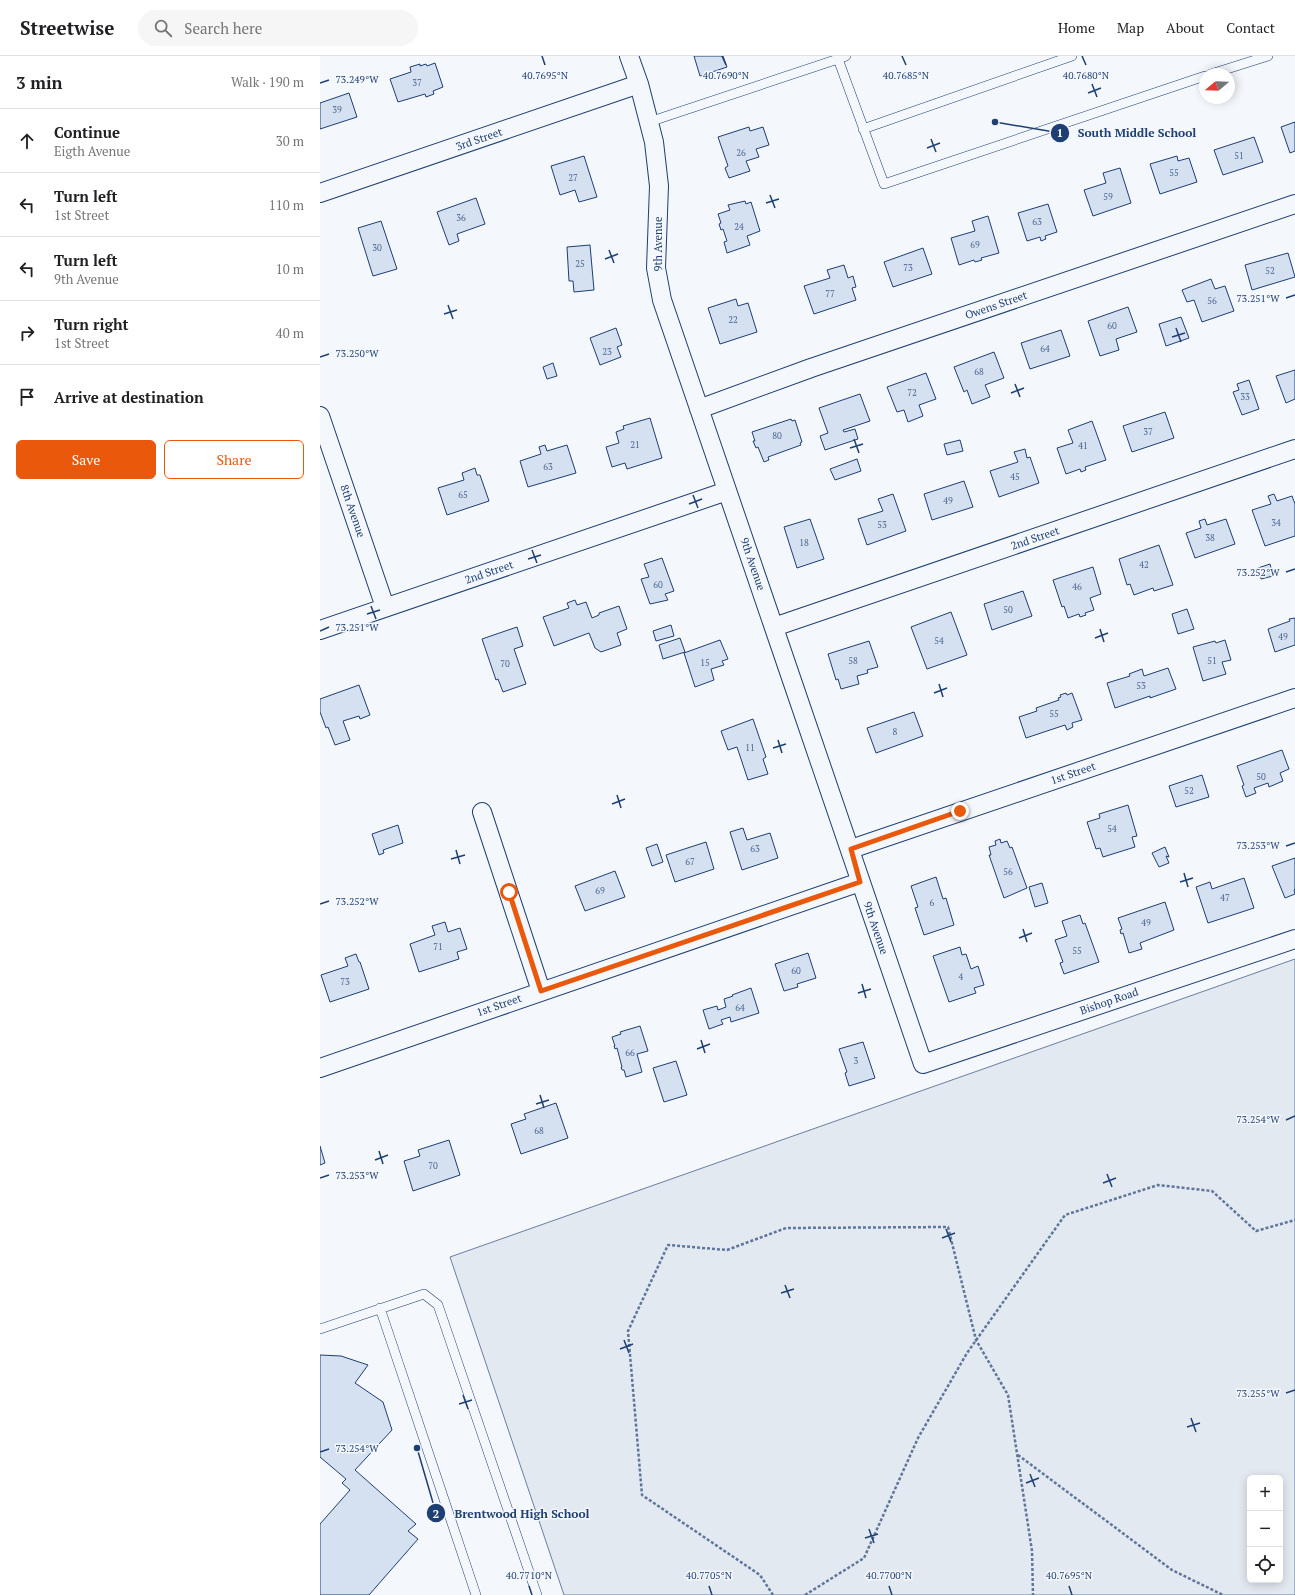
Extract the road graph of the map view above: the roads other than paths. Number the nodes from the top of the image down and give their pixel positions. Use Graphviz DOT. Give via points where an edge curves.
graph roads {
  1 [pos="629,56"];
  2 [pos="1072,56"];
  3 [pos="1268,56"];
  4 [pos="842,58"];
  5 [pos="1230,68"];
  6 [pos="1199,78"];
  7 [pos="639,84"];
  8 [pos="649,122"];
  9 [pos="863,129"];
  10 [pos="320,193"];
  11 [pos="1295,204"];
  12 [pos="699,409"];
  13 [pos="320,416"];
  14 [pos="1295,449"];
  15 [pos="727,491"];
  16 [pos="385,607"];
  17 [pos="774,627"];
  18 [pos="320,630"];
  19 [pos="1295,698"];
  20 [pos="482,812"];
  21 [pos="851,849"];
  22 [pos="860,882"];
  23 [pos="1295,939"];
  24 [pos="541,991"];
  25 [pos="923,1064"];
  26 [pos="320,1068"];
  27 [pos="380,1308"];
  28 [pos="320,1329"];
  29 [pos="476,1595"];
  30 [pos="537,1595"];
  1 -- 7 [label="street, 9th Avenue"];
  2 -- 9 [label="lane"];
  3 -- 5 [label="lane"];
  4 -- 8 [label="lane"];
  4 -- 9 [label="lane"];
  6 -- 9 [label="lane" via="884,184"];
  7 -- 8 [label="street, 9th Avenue"];
  7 -- 10 [label="street, 3rd Street"];
  8 -- 12 [label="street, 9th Avenue" via="659,186 656,268 662,300"];
  11 -- 12 [label="street, Owens Street" via="810,368"];
  12 -- 15 [label="street, 9th Avenue"];
  13 -- 16 [label="street, 8th Avenue"];
  14 -- 17 [label="street, 2nd Street"];
  15 -- 16 [label="street, 2nd Street"];
  15 -- 17 [label="street, 9th Avenue"];
  16 -- 18 [label="street, 2nd Street"];
  17 -- 21 [label="street, 9th Avenue"];
  19 -- 21 [label="street, 1st Street"];
  20 -- 24 [label="street"];
  21 -- 22 [label="street, 9th Avenue"];
  22 -- 24 [label="street, 1st Street"];
  22 -- 25 [label="street, 9th Avenue"];
  23 -- 25 [label="street, Bishop Road"];
  24 -- 26 [label="street, 1st Street"];
  27 -- 28 [label="lane"];
  27 -- 29 [label="lane"];
  27 -- 30 [label="lane" via="424,1294 438,1305"];
}
